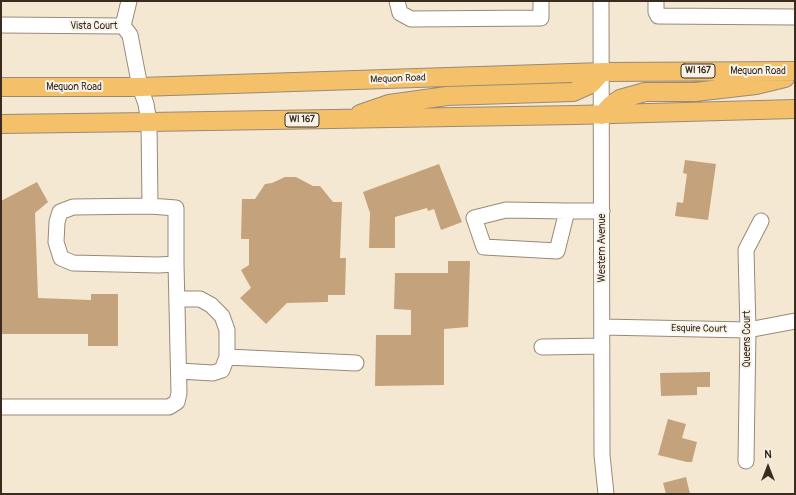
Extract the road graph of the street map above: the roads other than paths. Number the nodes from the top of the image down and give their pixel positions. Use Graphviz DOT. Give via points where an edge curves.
graph roads {
  1 [pos="129,1"];
  2 [pos="397,1"];
  3 [pos="541,1"];
  4 [pos="601,1"];
  5 [pos="656,1"];
  6 [pos="795,17"];
  7 [pos="1,25"];
  8 [pos="123,26"];
  9 [pos="795,71"];
  10 [pos="602,72"];
  11 [pos="795,75"];
  12 [pos="1,87"];
  13 [pos="140,87"];
  14 [pos="795,109"];
  15 [pos="602,115"];
  16 [pos="346,119"];
  17 [pos="149,122"];
  18 [pos="1,124"];
  19 [pos="150,206"];
  20 [pos="567,211"];
  21 [pos="602,211"];
  22 [pos="760,221"];
  23 [pos="176,264"];
  24 [pos="177,299"];
  25 [pos="795,321"];
  26 [pos="602,327"];
  27 [pos="748,330"];
  28 [pos="602,346"];
  29 [pos="542,347"];
  30 [pos="227,357"];
  31 [pos="356,362"];
  32 [pos="179,371"];
  33 [pos="1,407"];
  34 [pos="746,461"];
  35 [pos="606,494"];
  1 -- 8 [label="street"];
  2 -- 3 [label="street" via="400,13 410,19 541,18"];
  4 -- 10 [label="street, Western Avenue"];
  5 -- 6 [label="street" via="658,16"];
  7 -- 8 [label="street, Vista Court"];
  8 -- 13 [label="street, Vista Court" via="130,35"];
  9 -- 10 [label="main road, Mequon Road / WI 167"];
  10 -- 13 [label="main road, Mequon Road / WI 167"];
  10 -- 15 [label="street, Western Avenue"];
  10 -- 16 [label="main road" via="591,84 573,92 447,96 389,104"];
  11 -- 15 [label="main road" via="756,85 695,92 639,93 620,99 610,105"];
  12 -- 13 [label="main road, Mequon Road / WI 167"];
  13 -- 17 [label="street, Vista Court"];
  14 -- 15 [label="main road, WI 167"];
  15 -- 16 [label="main road, WI 167"];
  15 -- 21 [label="street, Western Avenue"];
  16 -- 17 [label="main road, WI 167"];
  17 -- 18 [label="main road, WI 167"];
  17 -- 19 [label="street, Vista Court"];
  19 -- 23 [label="street" via="176,208"];
  19 -- 23 [label="street" via="73,207 60,212 56,242 61,258 73,263"];
  20 -- 20 [label="street" via="506,210 474,218 484,247 557,251"];
  20 -- 21 [label="street"];
  21 -- 26 [label="street, Western Avenue"];
  22 -- 27 [label="street, Queens Court" via="746,250"];
  23 -- 24 [label="street"];
  24 -- 30 [label="street" via="200,299 222,316 227,330"];
  24 -- 32 [label="street"];
  25 -- 27 [label="street, Esquire Court"];
  26 -- 27 [label="street, Esquire Court"];
  26 -- 28 [label="street, Western Avenue"];
  27 -- 34 [label="street, Queens Court"];
  28 -- 29 [label="street"];
  28 -- 35 [label="street, Western Avenue" via="602,455"];
  30 -- 31 [label="street"];
  30 -- 32 [label="street" via="222,370 212,373"];
  32 -- 33 [label="street" via="177,402 169,407"];
}
